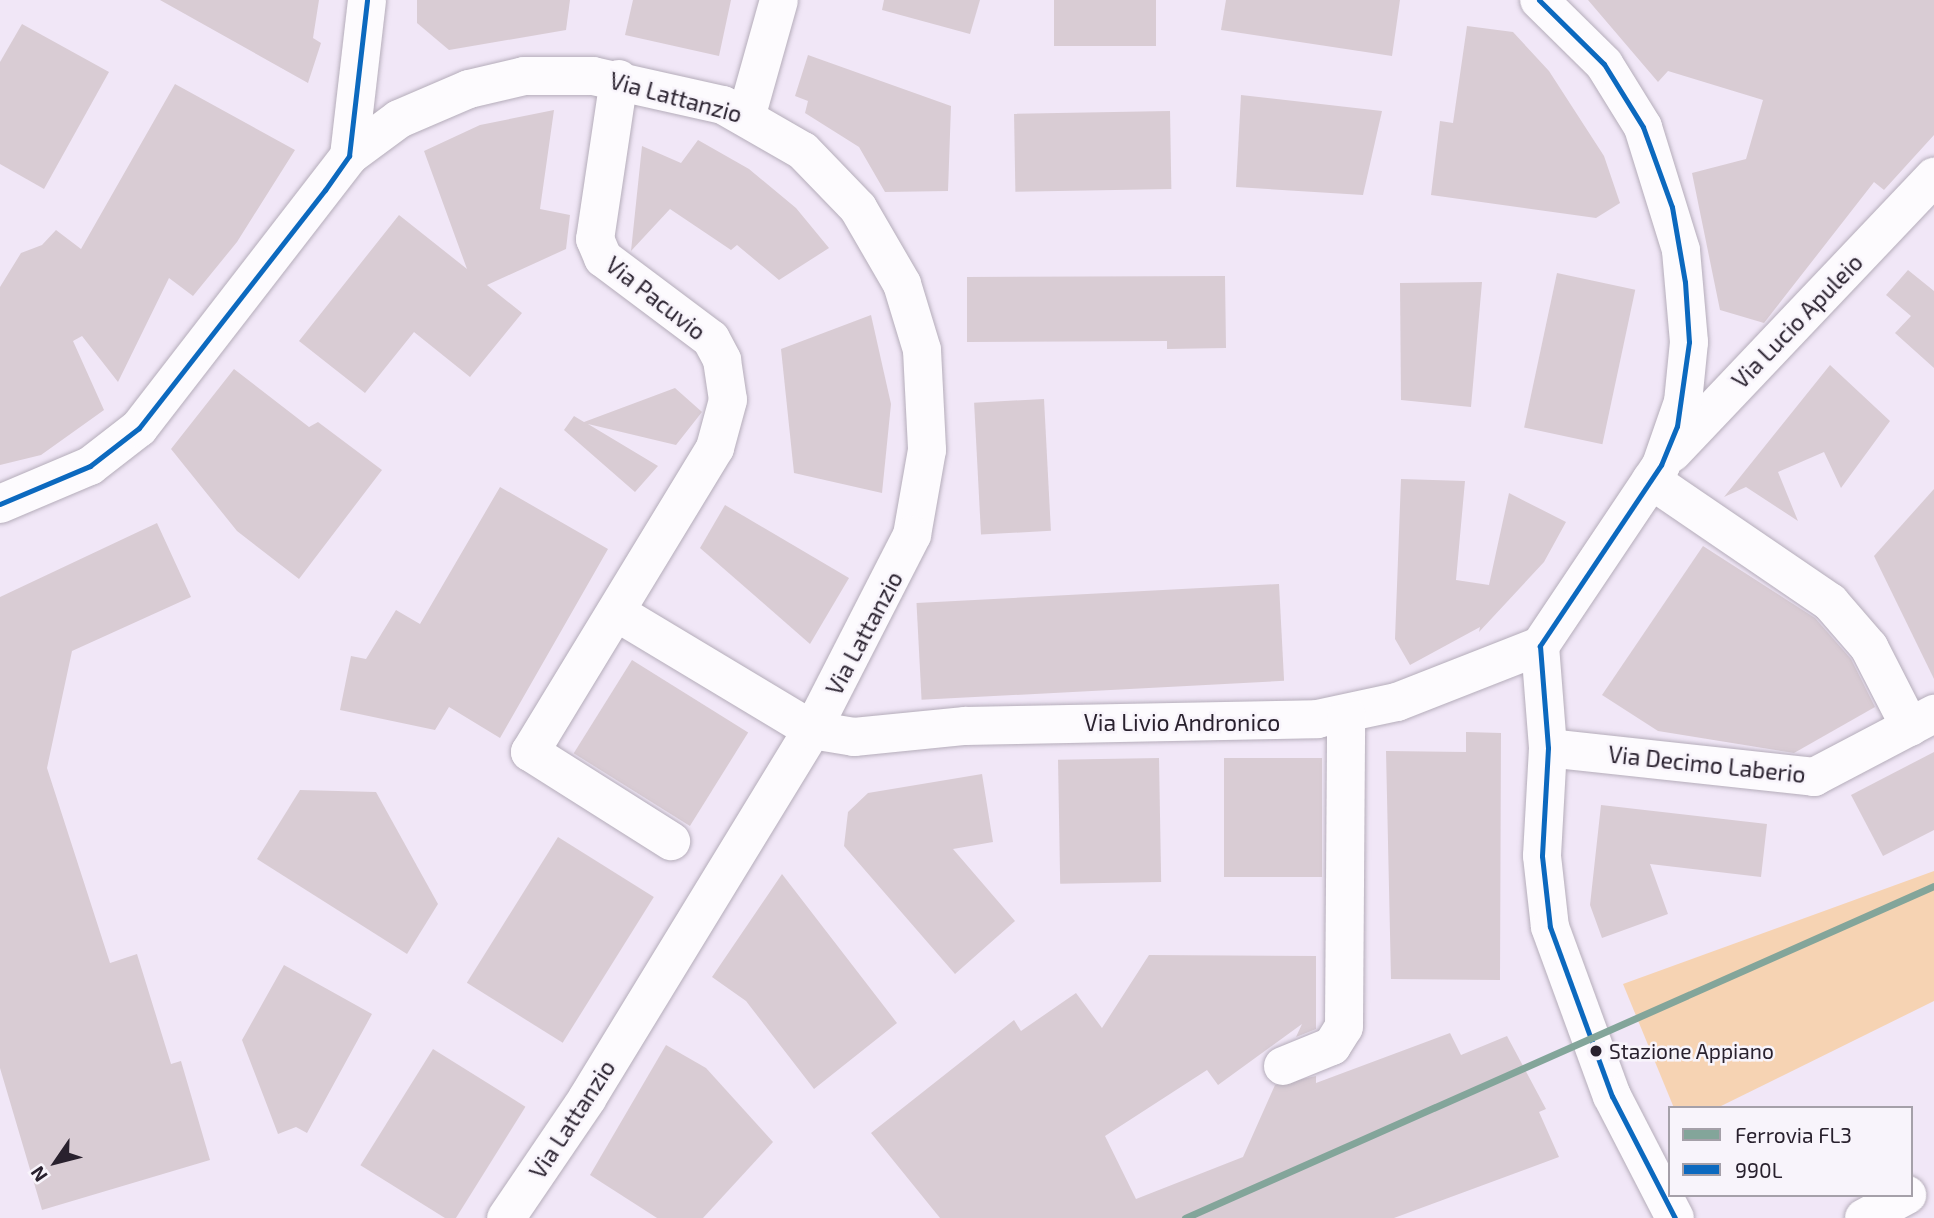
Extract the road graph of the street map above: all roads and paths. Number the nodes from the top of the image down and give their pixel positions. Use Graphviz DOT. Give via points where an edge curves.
graph roads {
  1 [pos="367,0"];
  2 [pos="779,0"];
  3 [pos="1539,0"];
  4 [pos="619,79"];
  5 [pos="747,114"];
  6 [pos="349,156"];
  7 [pos="1934,177"];
  8 [pos="1656,472"];
  9 [pos="0,504"];
  10 [pos="616,612"];
  11 [pos="1540,646"];
  12 [pos="1346,715"];
  13 [pos="1922,721"];
  14 [pos="812,730"];
  15 [pos="1548,748"];
  16 [pos="671,841"];
  17 [pos="1283,1066"];
  18 [pos="1934,1181"];
  19 [pos="1913,1192"];
  20 [pos="1903,1197"];
  21 [pos="506,1218"];
  22 [pos="1675,1218"];
  23 [pos="1864,1218"];
  1 -- 6 [label="street"];
  2 -- 5 [label="street"];
  3 -- 8 [label="street" via="1586,42 1622,89 1672,207 1689,342 1683,402"];
  4 -- 5 [label="street, Via Lattanzio"];
  4 -- 6 [label="street, Via Lattanzio" via="524,76 469,89 399,119"];
  4 -- 10 [label="street, Via Pacuvio" via="598,248 711,339 728,381 715,448"];
  5 -- 14 [label="street, Via Lattanzio" via="810,158 865,218 912,309 926,377 927,450 912,534"];
  6 -- 9 [label="street, Via Lattanzio" via="139,428 90,466"];
  7 -- 8 [label="street, Via Lucio Apuleio"];
  8 -- 11 [label="street"];
  8 -- 13 [label="street" via="1850,621"];
  10 -- 14 [label="street"];
  10 -- 16 [label="street, Via Pacuvio" via="530,752"];
  11 -- 12 [label="street, Via Livio Andronico"];
  11 -- 15 [label="street"];
  12 -- 14 [label="street, Via Livio Andronico" via="965,726 867,736"];
  12 -- 17 [label="street" via="1344,1027 1332,1046"];
  13 -- 15 [label="street, Via Decimo Laberio" via="1814,777"];
  14 -- 21 [label="street, Via Lattanzio" via="587,1099"];
  15 -- 22 [label="street" via="1541,830 1550,927 1612,1096"];
  18 -- 19 [label="street"];
  20 -- 23 [label="street"];
}
